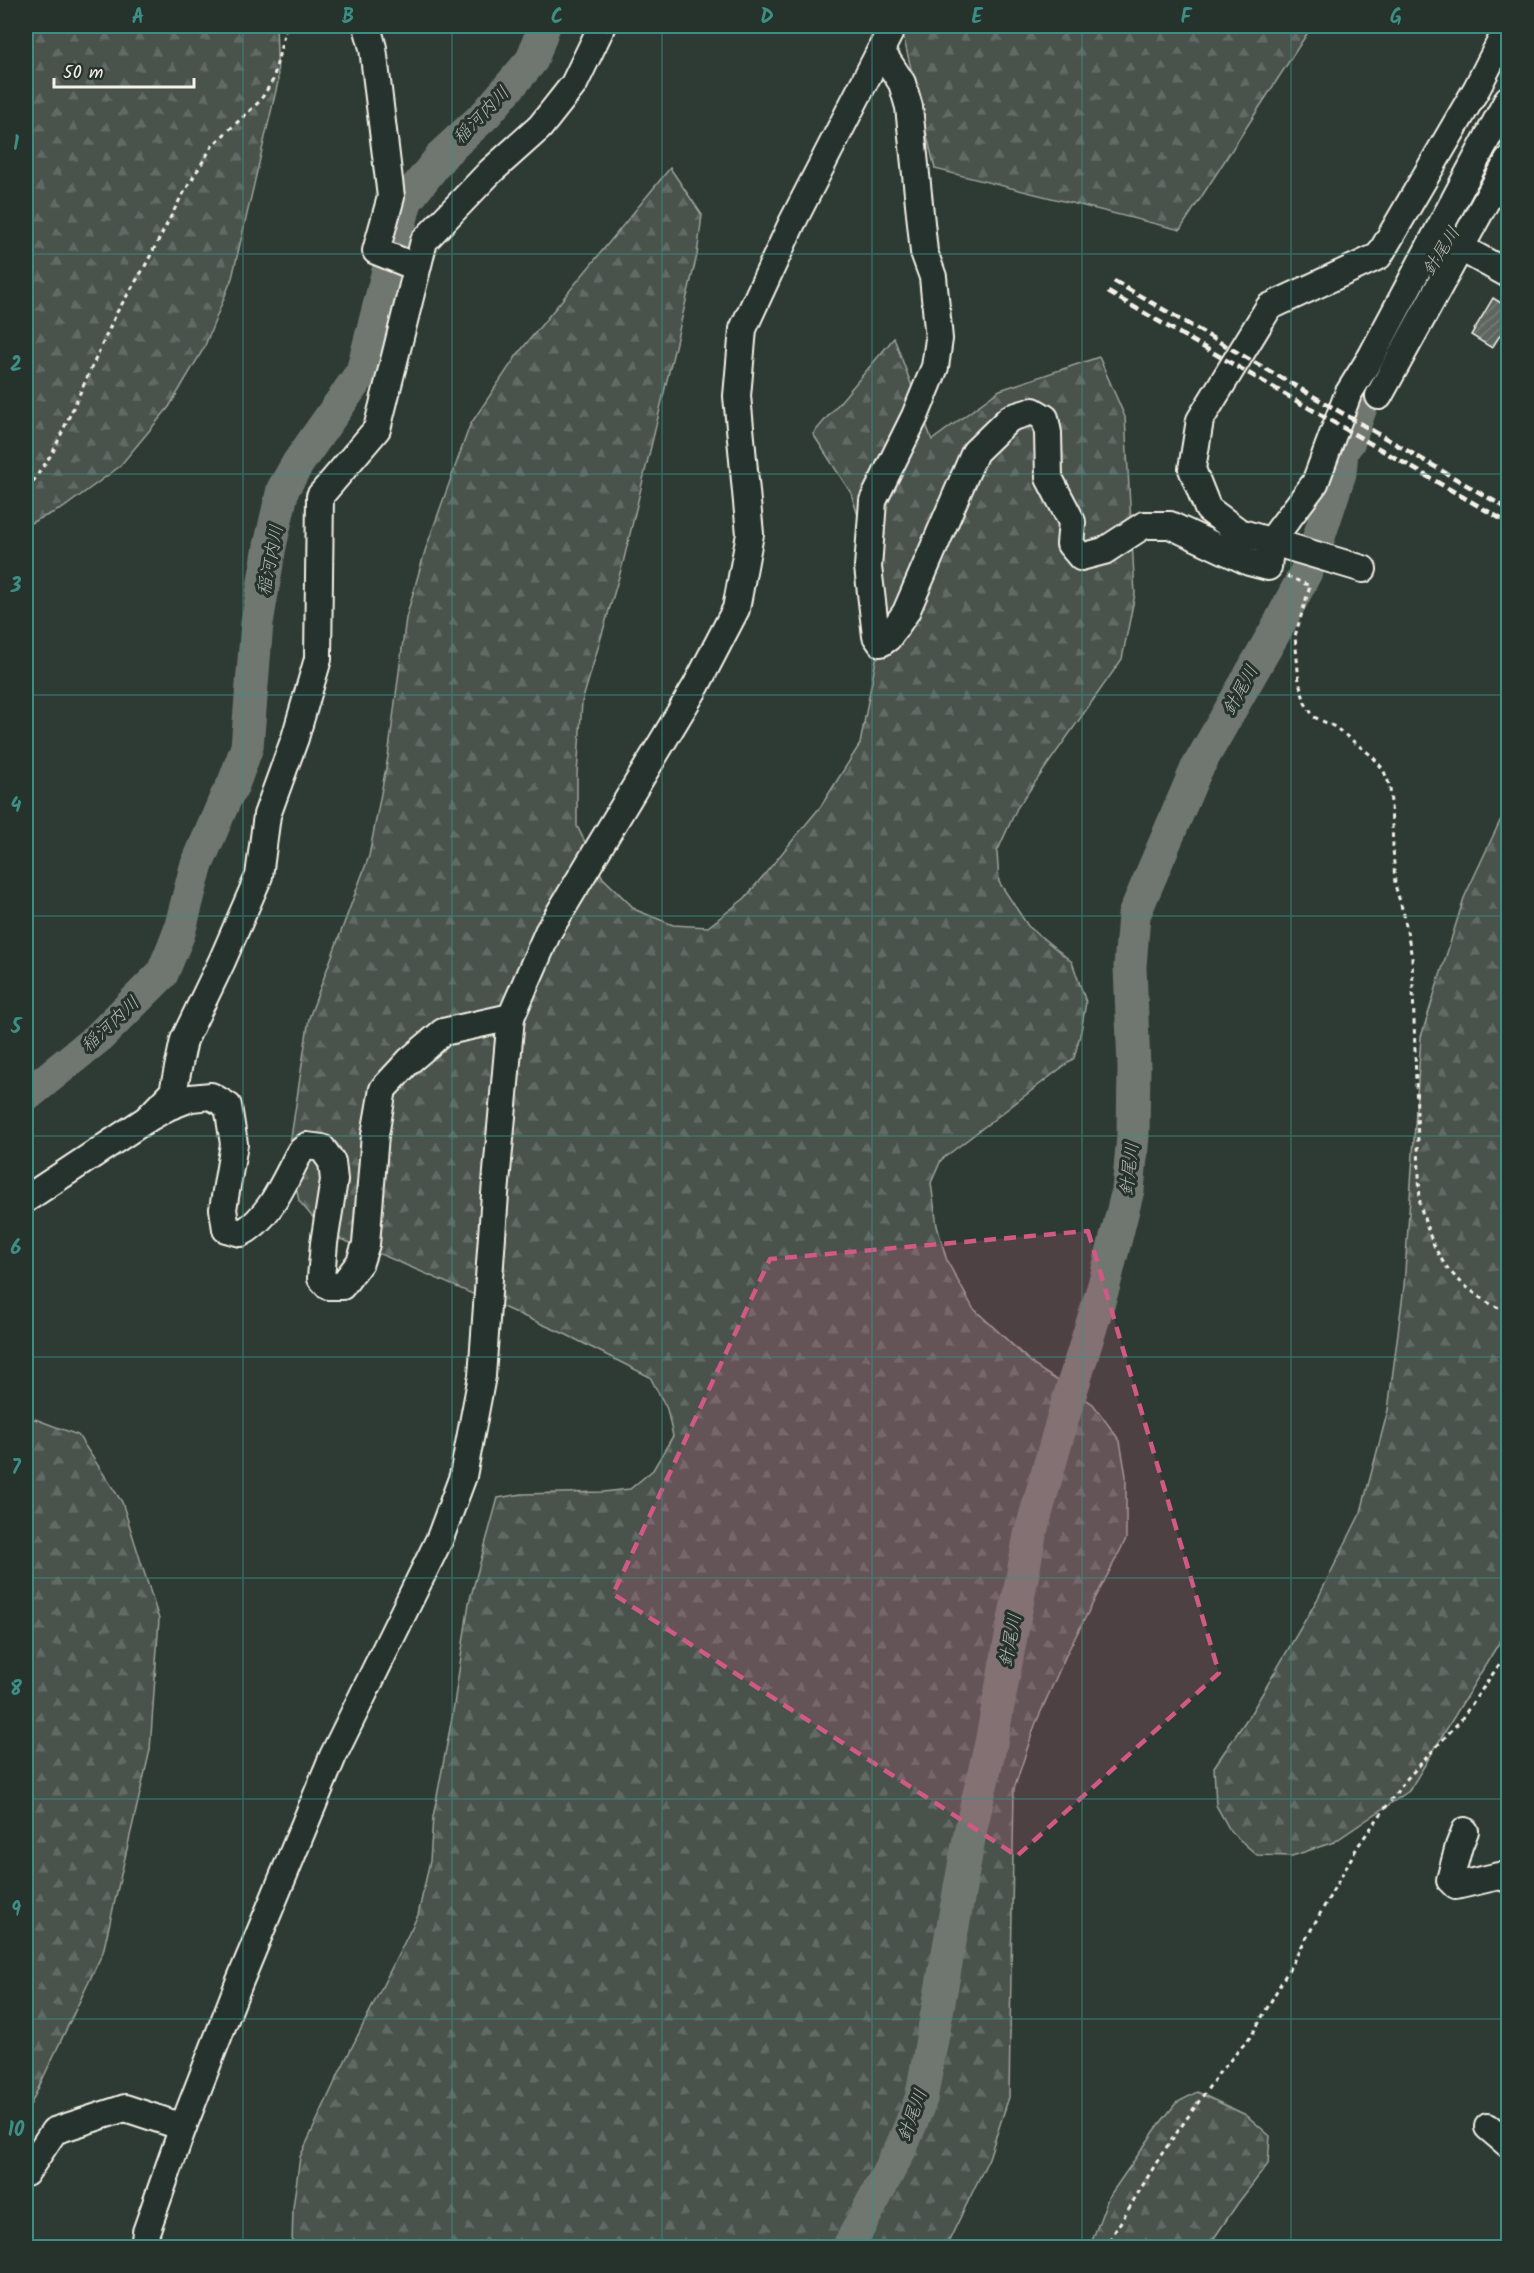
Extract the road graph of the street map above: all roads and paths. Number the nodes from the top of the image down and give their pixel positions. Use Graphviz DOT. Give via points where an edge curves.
graph roads {
  1 [pos="286,26"];
  2 [pos="367,26"];
  3 [pos="602,26"];
  4 [pos="893,26"];
  5 [pos="1509,27"];
  6 [pos="881,51"];
  7 [pos="1509,99"];
  8 [pos="1509,161"];
  9 [pos="1461,248"];
  10 [pos="412,262"];
  11 [pos="1509,274"];
  12 [pos="1379,396"];
  13 [pos="26,486"];
  14 [pos="1275,542"];
  15 [pos="1363,569"];
  16 [pos="1280,573"];
  17 [pos="511,1017"];
  18 [pos="147,1119"];
  19 [pos="26,1199"];
  20 [pos="1509,1310"];
  21 [pos="1509,1652"];
  22 [pos="1465,1831"];
  23 [pos="1509,1879"];
  24 [pos="183,2127"];
  25 [pos="1488,2127"];
  26 [pos="1509,2144"];
  27 [pos="26,2173"];
  28 [pos="144,2247"];
  29 [pos="1105,2247"];
  1 -- 13 [label="path" via="273,80 260,101 213,145 191,181 117,312 53,452 30,486"];
  2 -- 10 [label="street" via="373,48 390,197 376,251"];
  3 -- 10 [label="street" via="574,84 540,127 424,241"];
  4 -- 6 [label="street"];
  5 -- 14 [label="street" via="1379,256 1269,307 1200,420 1192,469 1208,509 1239,532"];
  6 -- 14 [label="street" via="902,83 909,107 924,252 933,277 939,339 935,367 873,501 868,567 876,636 881,643 906,612 975,452 1010,418 1033,411 1045,418 1049,478 1072,522 1070,544 1081,557 1104,551 1144,525 1170,525 1268,567"];
  6 -- 17 [label="street" via="792,223 743,329 737,396 750,534 736,609 696,686 548,932"];
  7 -- 14 [label="street" via="1348,394 1315,483"];
  8 -- 9 [label="street"];
  9 -- 11 [label="street"];
  9 -- 12 [label="street"];
  10 -- 18 [label="street" via="377,429 320,496 318,659 267,815 259,876 184,1040 173,1092"];
  14 -- 15 [label="street"];
  16 -- 20 [label="path" via="1310,586 1294,636 1305,703 1314,717 1335,727 1372,756 1390,786 1395,885 1412,958 1420,1205 1430,1239 1444,1266 1466,1287 1496,1309"];
  17 -- 18 [label="street" via="443,1032 383,1089 366,1244 360,1262 342,1286 328,1286 321,1278 334,1180 332,1162 322,1148 307,1146 300,1152 273,1200 252,1228 241,1233 226,1229 224,1209 234,1144 228,1106 211,1096 191,1098"];
  17 -- 24 [label="street" via="482,1376 463,1476 440,1538 333,1756"];
  18 -- 19 [label="street"];
  21 -- 29 [label="path" via="1460,1721 1404,1782 1358,1846 1252,2035 1219,2073 1168,2146"];
  22 -- 23 [label="street" via="1450,1880 1456,1886 1499,1876"];
  24 -- 27 [label="street" via="125,2108 54,2130"];
  24 -- 28 [label="street"];
  25 -- 26 [label="street"];
}
